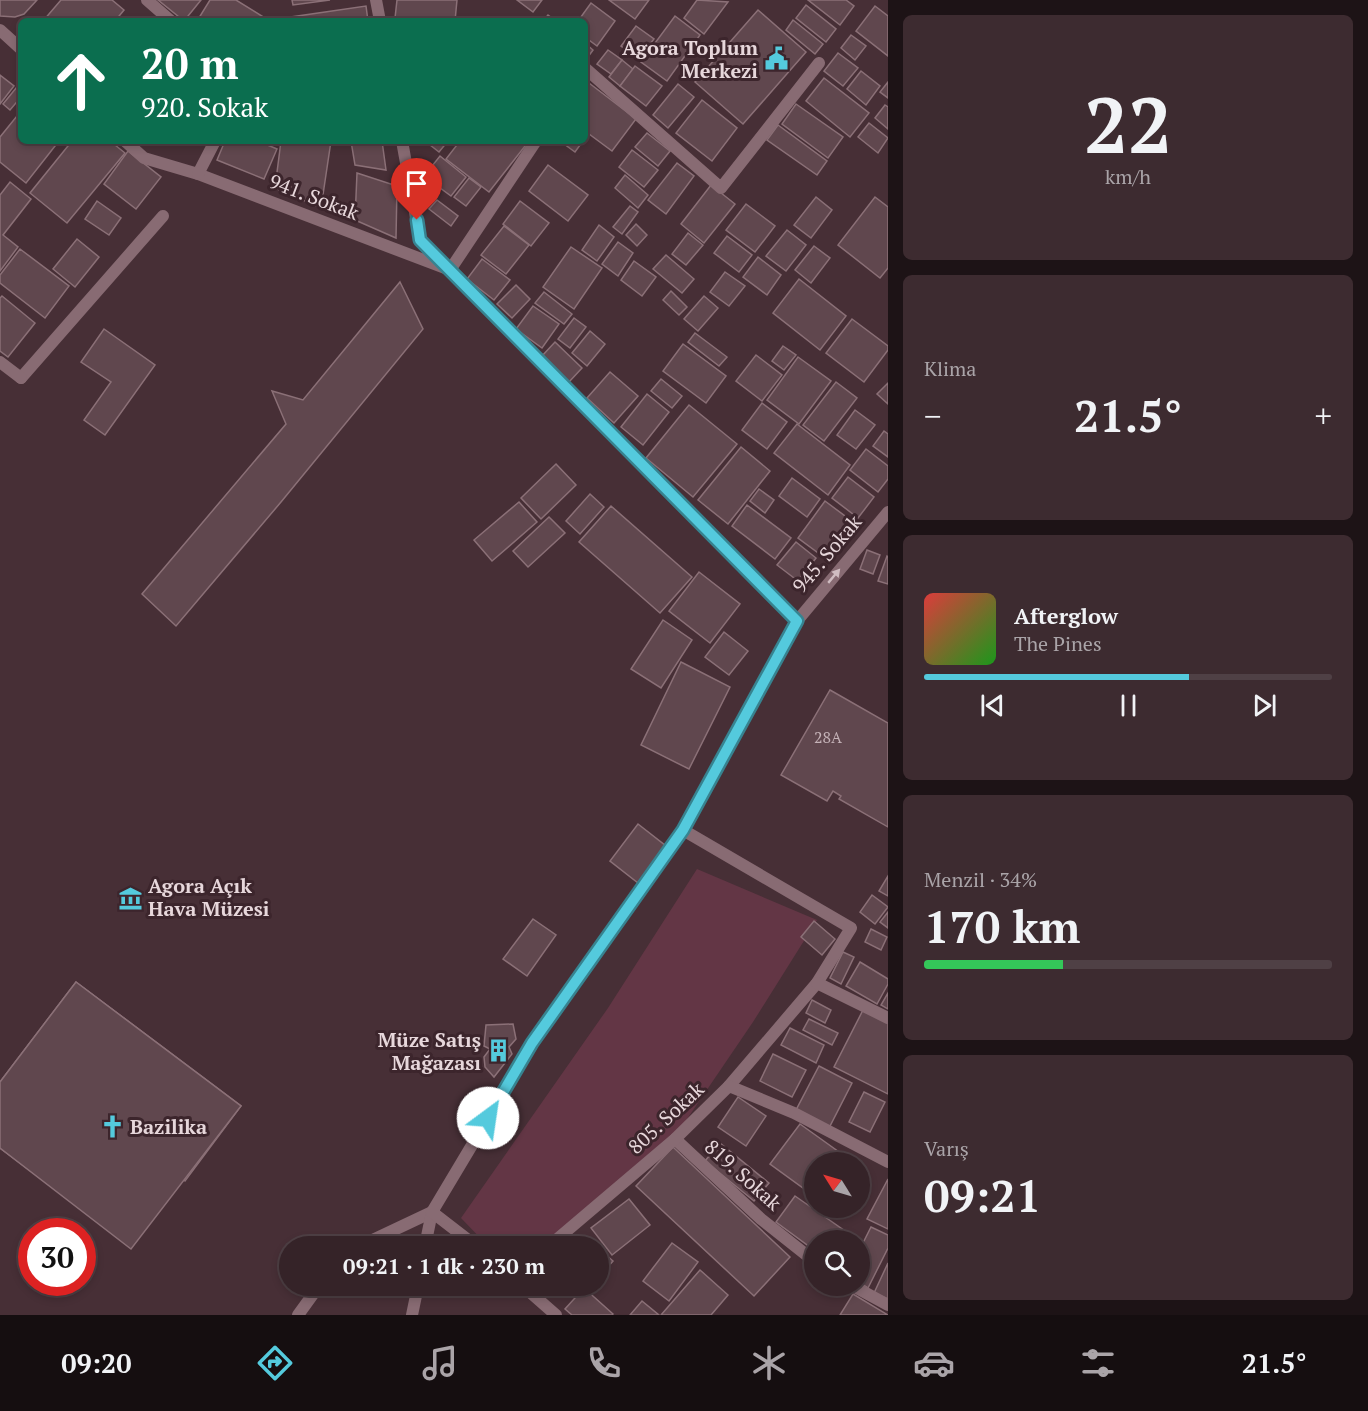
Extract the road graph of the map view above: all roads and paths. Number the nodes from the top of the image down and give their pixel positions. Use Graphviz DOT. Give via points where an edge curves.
graph roads {
  1 [pos="147,0"];
  2 [pos="376,0"];
  3 [pos="168,18"];
  4 [pos="379,18"];
  5 [pos="0,30"];
  6 [pos="18,46"];
  7 [pos="819,63"];
  8 [pos="588,71"];
  9 [pos="128,144"];
  10 [pos="213,144"];
  11 [pos="403,144"];
  12 [pos="534,144"];
  13 [pos="198,174"];
  14 [pos="163,216"];
  15 [pos="450,270"];
  16 [pos="0,362"];
  17 [pos="888,512"];
  18 [pos="797,621"];
  19 [pos="683,830"];
  20 [pos="818,983"];
  21 [pos="888,1018"];
  22 [pos="729,1086"];
  23 [pos="675,1139"];
  24 [pos="888,1162"];
  25 [pos="432,1212"];
  26 [pos="381,1236"];
  27 [pos="427,1236"];
  28 [pos="463,1236"];
  29 [pos="561,1236"];
  30 [pos="804,1253"];
  31 [pos="870,1295"];
  32 [pos="312,1296"];
  33 [pos="416,1296"];
  34 [pos="534,1296"];
  35 [pos="888,1305"];
  36 [pos="298,1315"];
  37 [pos="412,1315"];
  38 [pos="556,1315"];
  1 -- 3 [label="street"];
  2 -- 4 [label="street"];
  5 -- 6 [label="street"];
  7 -- 8 [label="street" via="721,188"];
  9 -- 13 [label="street, 941. Sokak" via="144,158"];
  10 -- 13 [label="street"];
  11 -- 15 [label="street" via="420,240"];
  12 -- 15 [label="street"];
  13 -- 15 [label="street, 941. Sokak"];
  14 -- 16 [label="street" via="21,378"];
  15 -- 18 [label="street"];
  18 -- 17 [label="street, 945. Sokak, one-way"];
  18 -- 19 [label="street, 945. Sokak"];
  19 -- 20 [label="street" via="851,928"];
  19 -- 25 [label="street, 945. Sokak" via="532,1043"];
  20 -- 21 [label="street"];
  20 -- 22 [label="street"];
  22 -- 23 [label="street, 805. Sokak"];
  22 -- 24 [label="street, 805. Sokak" via="794,1113"];
  23 -- 29 [label="street, 805. Sokak"];
  23 -- 30 [label="street, 819. Sokak"];
  25 -- 26 [label="street"];
  25 -- 27 [label="street, 945. Sokak"];
  25 -- 28 [label="street"];
  31 -- 35 [label="street"];
  32 -- 36 [label="street"];
  33 -- 37 [label="street"];
  34 -- 38 [label="street"];
}
